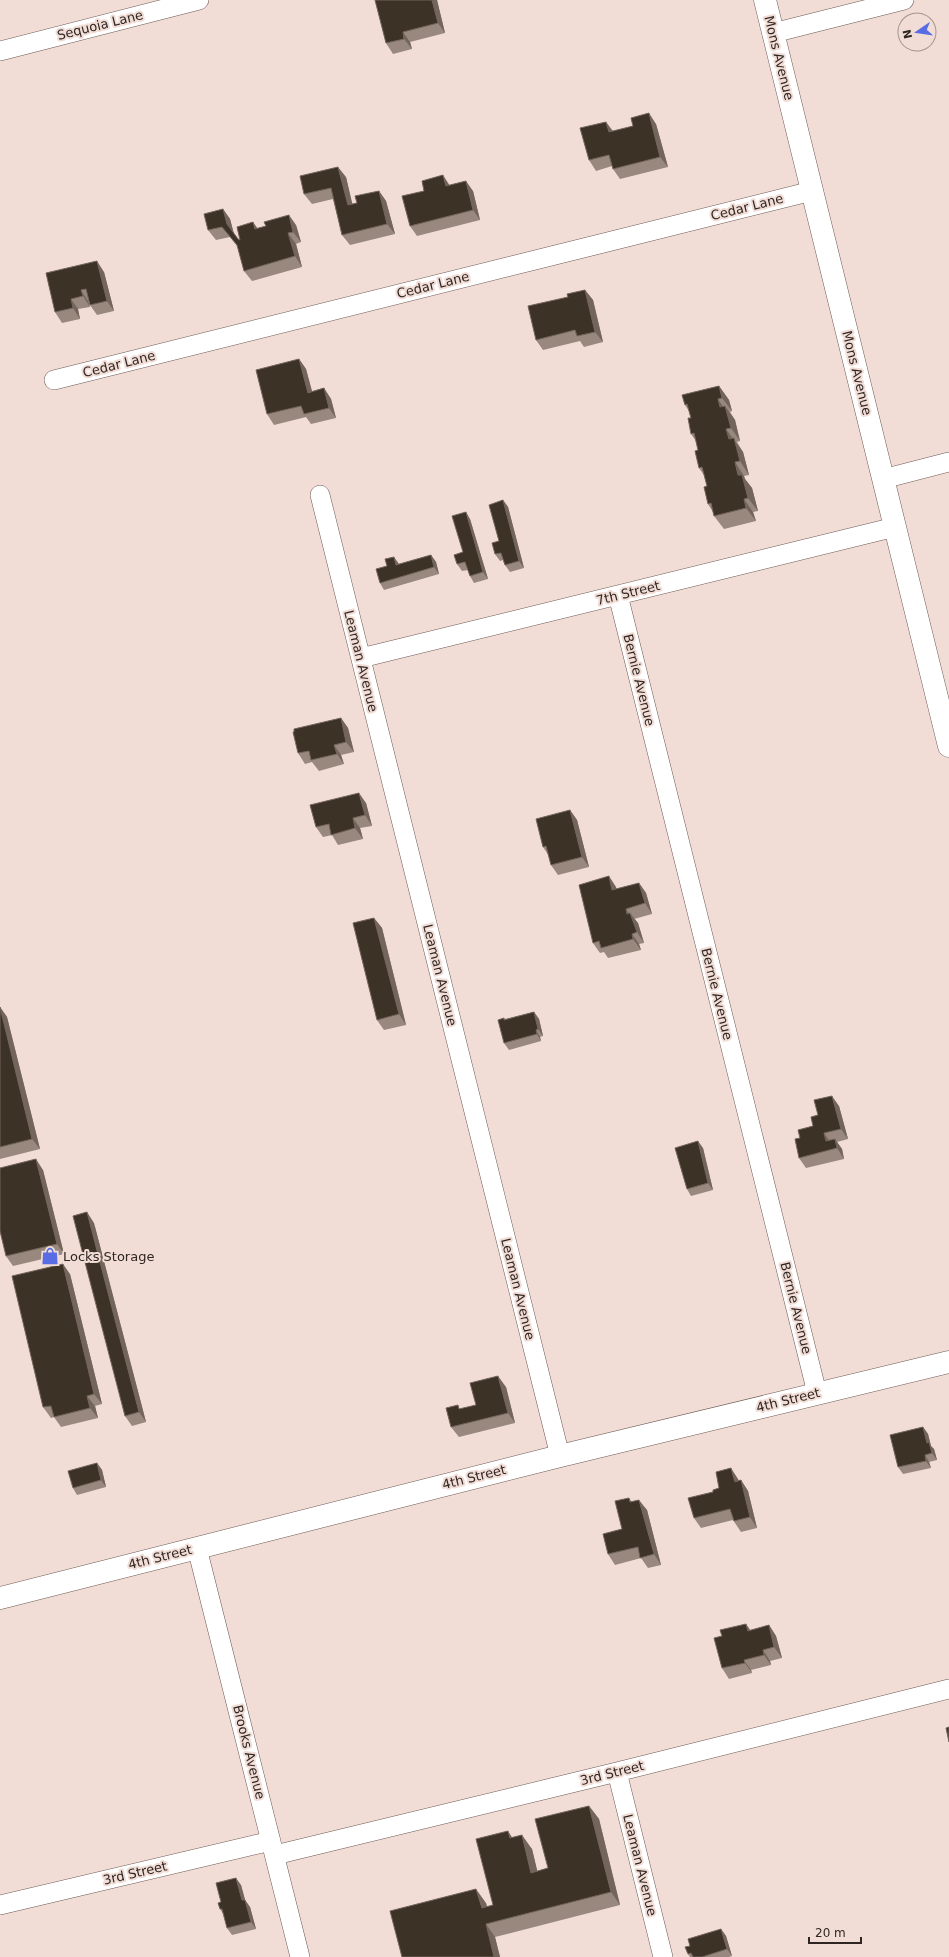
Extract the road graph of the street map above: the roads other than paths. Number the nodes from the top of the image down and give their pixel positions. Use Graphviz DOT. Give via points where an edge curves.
graph roads {
  1 [pos="199,0"];
  2 [pos="765,0"];
  3 [pos="904,0"];
  4 [pos="773,33"];
  5 [pos="0,51"];
  6 [pos="812,191"];
  7 [pos="54,380"];
  8 [pos="949,462"];
  9 [pos="883,479"];
  10 [pos="320,495"];
  11 [pos="895,527"];
  12 [pos="618,595"];
  13 [pos="361,658"];
  14 [pos="949,746"];
  15 [pos="949,1362"];
  16 [pos="817,1393"];
  17 [pos="560,1456"];
  18 [pos="197,1548"];
  19 [pos="0,1598"];
  20 [pos="949,1688"];
  21 [pos="617,1772"];
  22 [pos="273,1848"];
  23 [pos="0,1905"];
  24 [pos="300,1957"];
  25 [pos="663,1957"];
  1 -- 5 [label="street, Sequoia Lane"];
  2 -- 4 [label="street, Mons Avenue"];
  3 -- 4 [label="street"];
  4 -- 6 [label="street, Mons Avenue"];
  6 -- 7 [label="street, Cedar Lane"];
  6 -- 9 [label="street, Mons Avenue"];
  8 -- 9 [label="street"];
  9 -- 11 [label="street, Mons Avenue"];
  10 -- 13 [label="street, Leaman Avenue"];
  11 -- 12 [label="street, 7th Street"];
  11 -- 14 [label="street, Mons Avenue"];
  12 -- 13 [label="street, 7th Street"];
  12 -- 16 [label="street, Bernie Avenue"];
  13 -- 17 [label="street, Leaman Avenue"];
  15 -- 16 [label="street, 4th Street"];
  16 -- 17 [label="street, 4th Street"];
  17 -- 18 [label="street, 4th Street"];
  18 -- 19 [label="street, 4th Street"];
  18 -- 22 [label="street, Brooks Avenue"];
  20 -- 21 [label="street, 3rd Street"];
  21 -- 22 [label="street, 3rd Street"];
  21 -- 25 [label="street, Leaman Avenue"];
  22 -- 23 [label="street, 3rd Street"];
  22 -- 24 [label="street, Brooks Avenue"];
}
